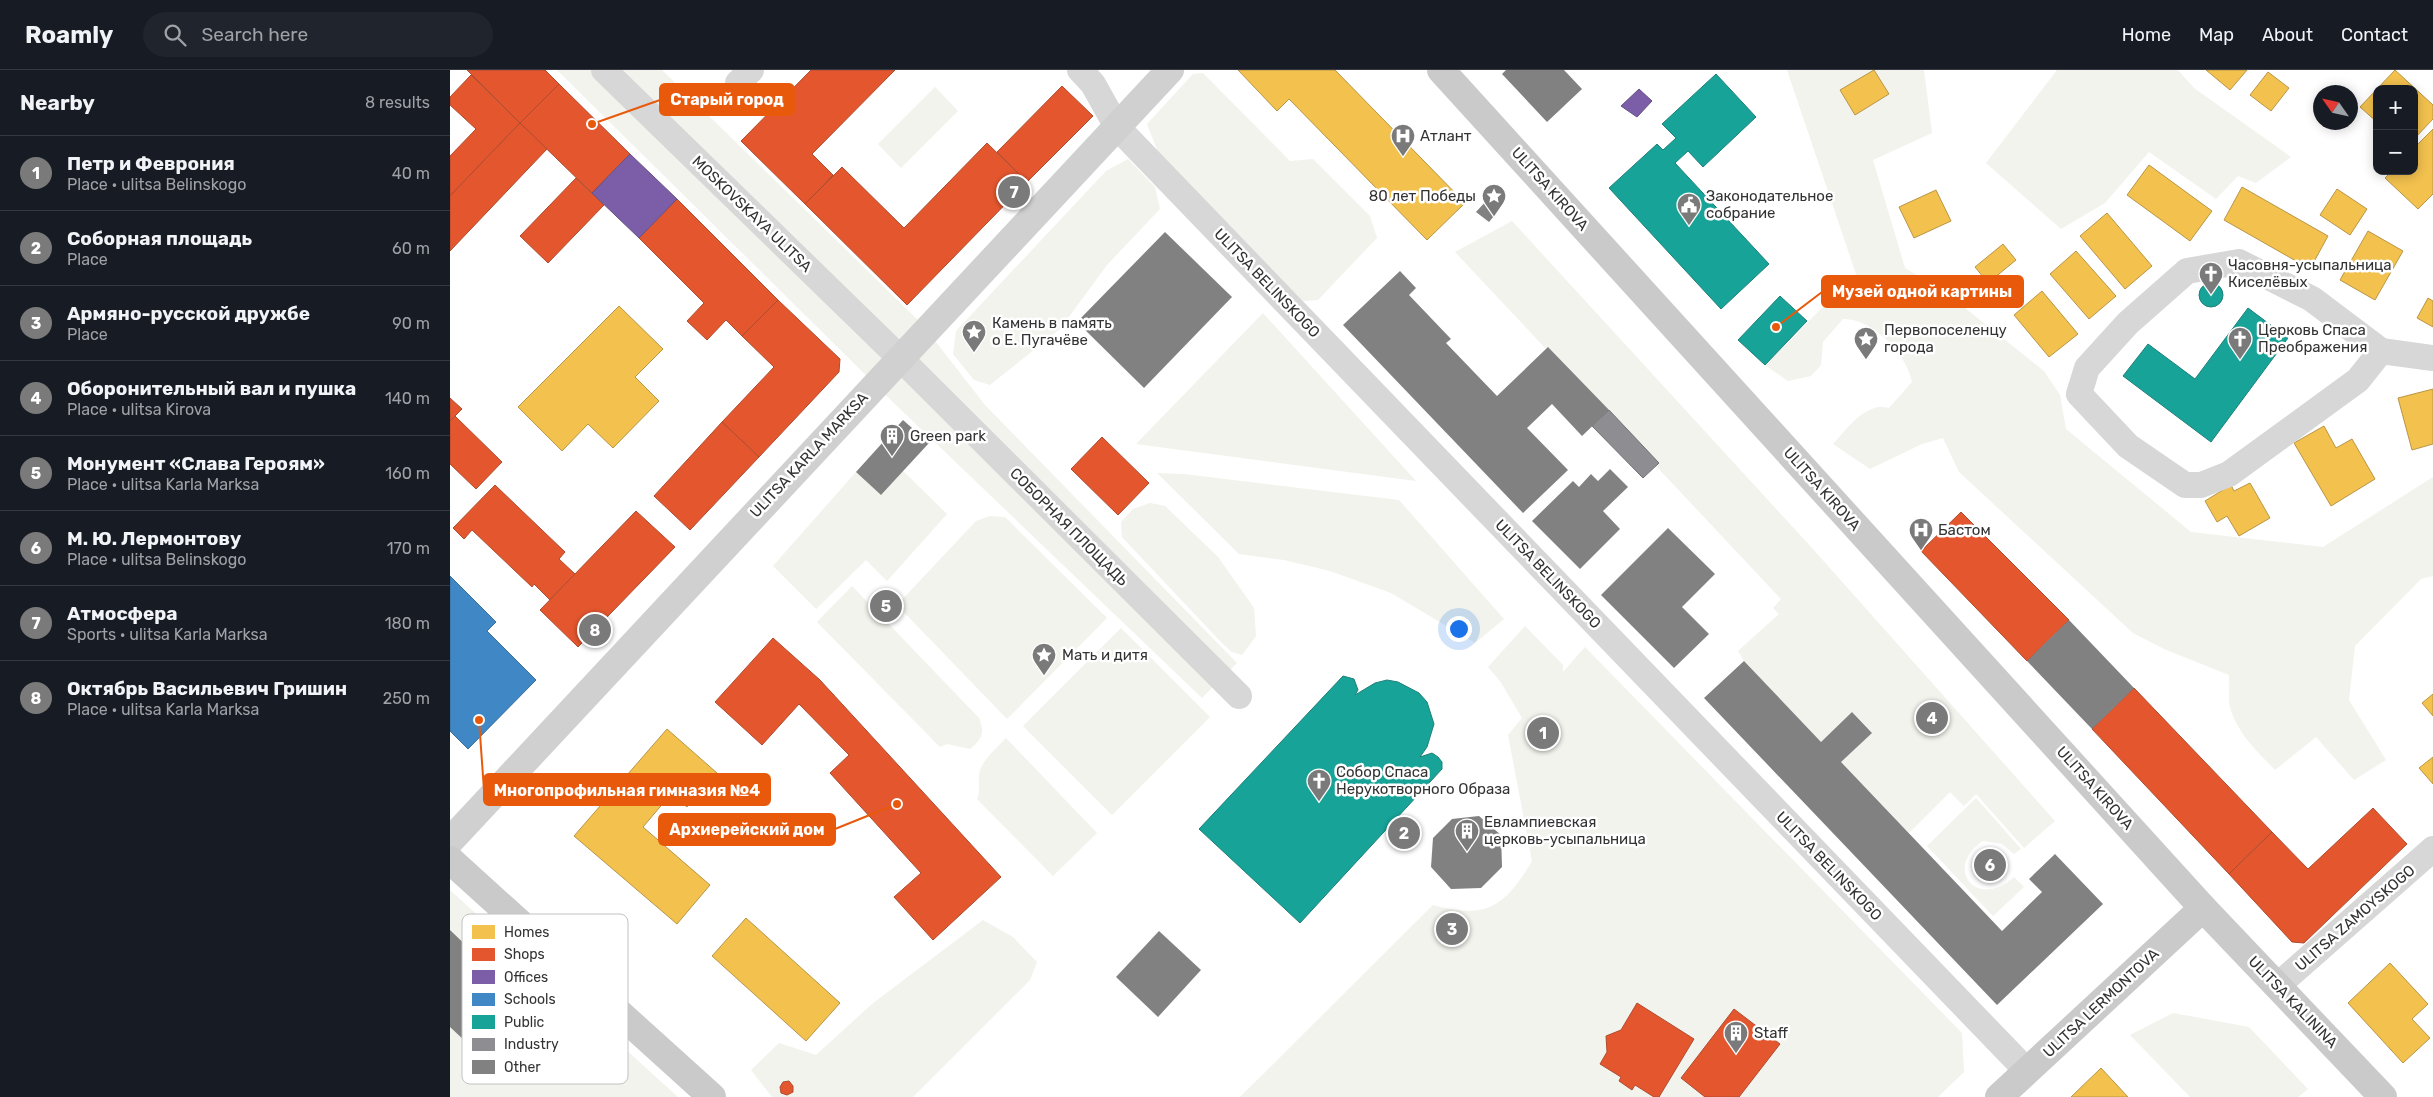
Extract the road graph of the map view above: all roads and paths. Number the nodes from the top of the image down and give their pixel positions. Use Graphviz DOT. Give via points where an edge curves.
graph roads {
  1 [pos="604,70"];
  2 [pos="1080,70"];
  3 [pos="1170,70"];
  4 [pos="1441,70"];
  5 [pos="1117,127"];
  6 [pos="2381,351"];
  7 [pos="900,358"];
  8 [pos="2433,358"];
  9 [pos="1239,696"];
  10 [pos="450,841"];
  11 [pos="2433,849"];
  12 [pos="450,860"];
  13 [pos="2203,908"];
  14 [pos="510,914"];
  15 [pos="2277,986"];
  16 [pos="628,1021"];
  17 [pos="2027,1071"];
  18 [pos="712,1097"];
  19 [pos="1999,1097"];
  20 [pos="2383,1097"];
  1 -- 7 [label="street, MOSKOVSKAYA ULITSA"];
  2 -- 5 [label="street, ULITSA BELINSKOGO" via="1093,84"];
  3 -- 5 [label="main road, ULITSA KARLA MARKSA"];
  4 -- 13 [label="main road, ULITSA KIROVA"];
  5 -- 7 [label="main road, ULITSA KARLA MARKSA"];
  5 -- 17 [label="street, ULITSA BELINSKOGO"];
  6 -- 6 [label="street" via="2312,298 2239,262 2187,271 2128,323 2087,368 2079,394 2128,446 2185,485 2201,485 2229,474 2358,380"];
  6 -- 8 [label="street"];
  7 -- 9 [label="street, СОБОРНАЯ ПЛОЩАДЬ"];
  7 -- 10 [label="main road, ULITSA KARLA MARKSA"];
  11 -- 15 [label="street, ULITSA ZAMOYSKOGO"];
  12 -- 14 [label="main road"];
  13 -- 15 [label="main road, ULITSA KALININA"];
  13 -- 17 [label="main road, ULITSA LERMONTOVA"];
  15 -- 20 [label="main road, ULITSA KALININA"];
  16 -- 18 [label="main road"];
  17 -- 19 [label="main road, ULITSA LERMONTOVA"];
}
